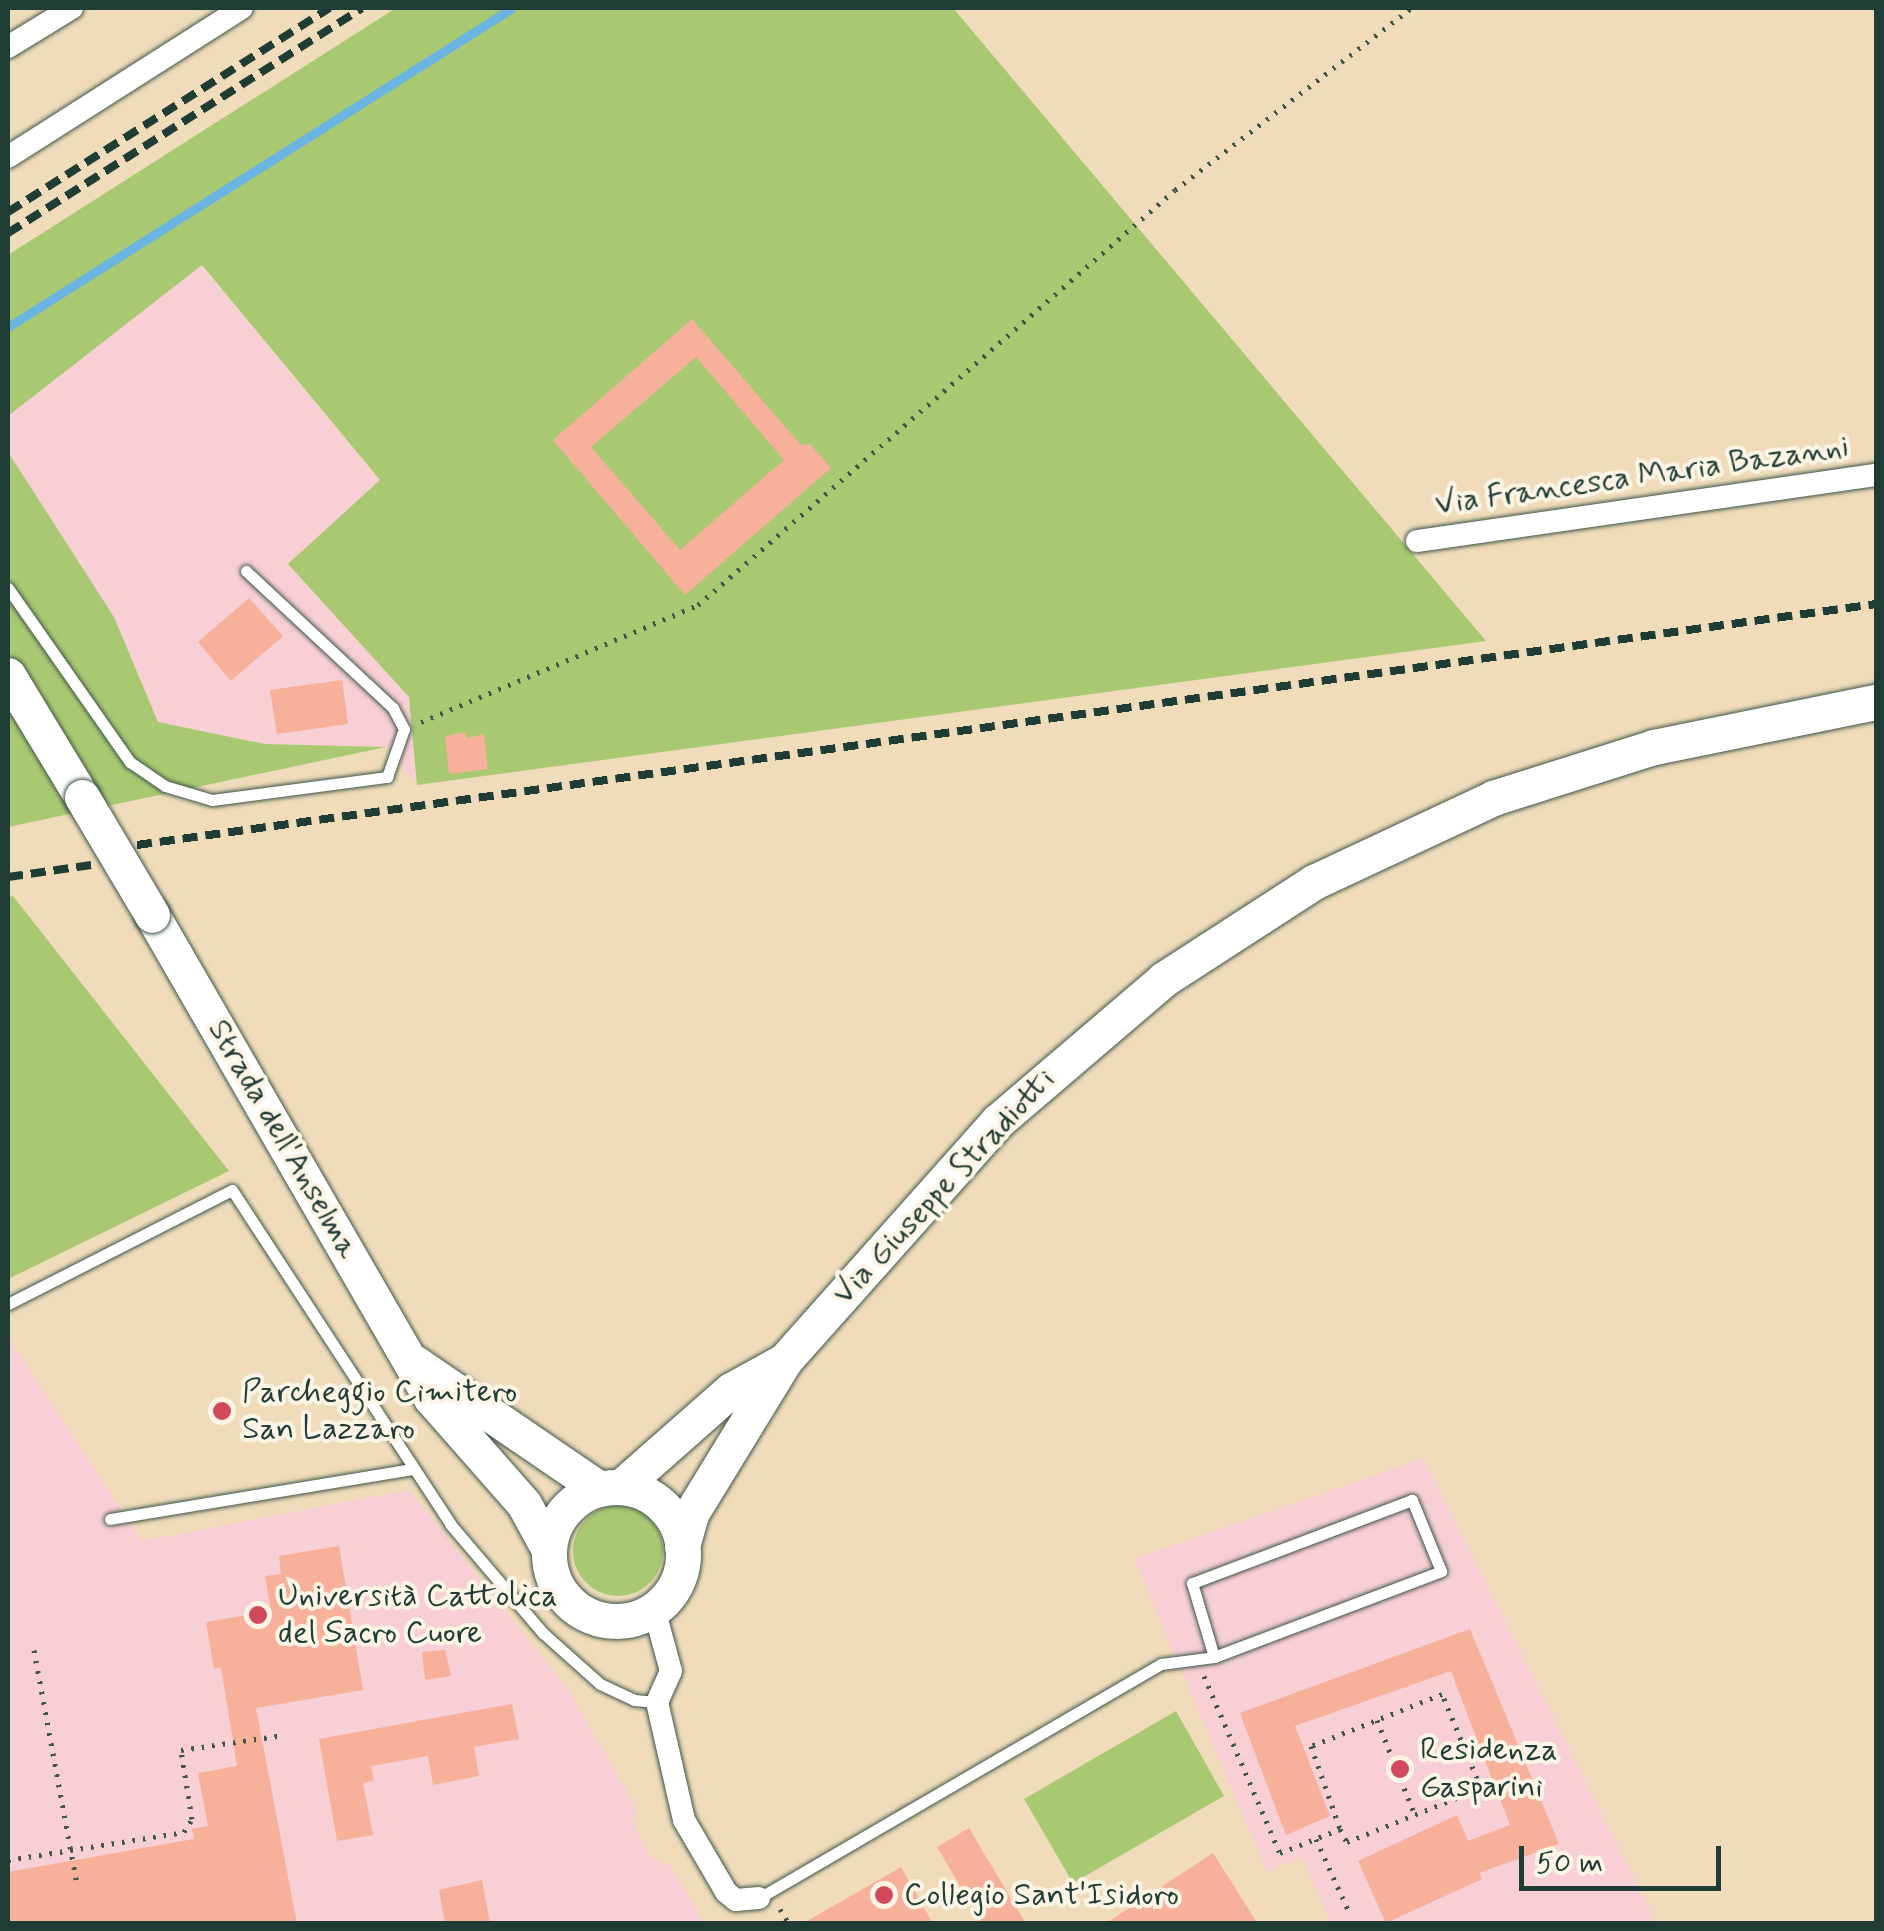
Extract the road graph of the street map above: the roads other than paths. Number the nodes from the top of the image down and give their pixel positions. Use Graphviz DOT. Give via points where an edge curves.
graph roads {
  1 [pos="72,8"];
  2 [pos="242,8"];
  3 [pos="8,47"];
  4 [pos="8,157"];
  5 [pos="1876,475"];
  6 [pos="1417,541"];
  7 [pos="246,571"];
  8 [pos="8,588"];
  9 [pos="8,675"];
  10 [pos="1876,702"];
  11 [pos="8,1304"];
  12 [pos="784,1360"];
  13 [pos="414,1362"];
  14 [pos="413,1469"];
  15 [pos="608,1486"];
  16 [pos="110,1519"];
  17 [pos="682,1546"];
  18 [pos="548,1548"];
  19 [pos="654,1610"];
  20 [pos="1214,1656"];
  21 [pos="657,1702"];
  22 [pos="760,1898"];
  1 -- 3 [label="street"];
  2 -- 4 [label="street"];
  5 -- 6 [label="street, Via Francesca Maria Bazanni"];
  7 -- 8 [label="lane" via="393,708 404,730 386,777 212,800 165,786 130,762"];
  9 -- 13 [label="main road, Strada dell'Anselma, bridge"];
  10 -- 12 [label="main road, Via Giuseppe Stradiotti" via="1765,721 1562,774 1476,805 1314,882 1164,980 1054,1069 920,1204"];
  11 -- 14 [label="lane" via="232,1190"];
  12 -- 15 [label="main road, Via Giuseppe Stradiotti" via="731,1390"];
  12 -- 17 [label="main road, Via Giuseppe Stradiotti" via="698,1501"];
  13 -- 15 [label="main road, Strada dell'Anselma"];
  13 -- 18 [label="main road, Strada dell'Anselma" via="440,1409 524,1504"];
  14 -- 16 [label="lane"];
  14 -- 21 [label="lane" via="543,1633 618,1694"];
  15 -- 17 [label="main road" via="660,1503"];
  15 -- 18 [label="main road" via="574,1501"];
  17 -- 19 [label="main road" via="680,1571"];
  18 -- 19 [label="main road" via="555,1584 583,1613 610,1621"];
  19 -- 21 [label="street" via="671,1670"];
  20 -- 20 [label="lane" via="1441,1571 1412,1500 1192,1583"];
  20 -- 22 [label="lane" via="1161,1664"];
  21 -- 22 [label="street" via="684,1820 726,1892 736,1900"];
}
